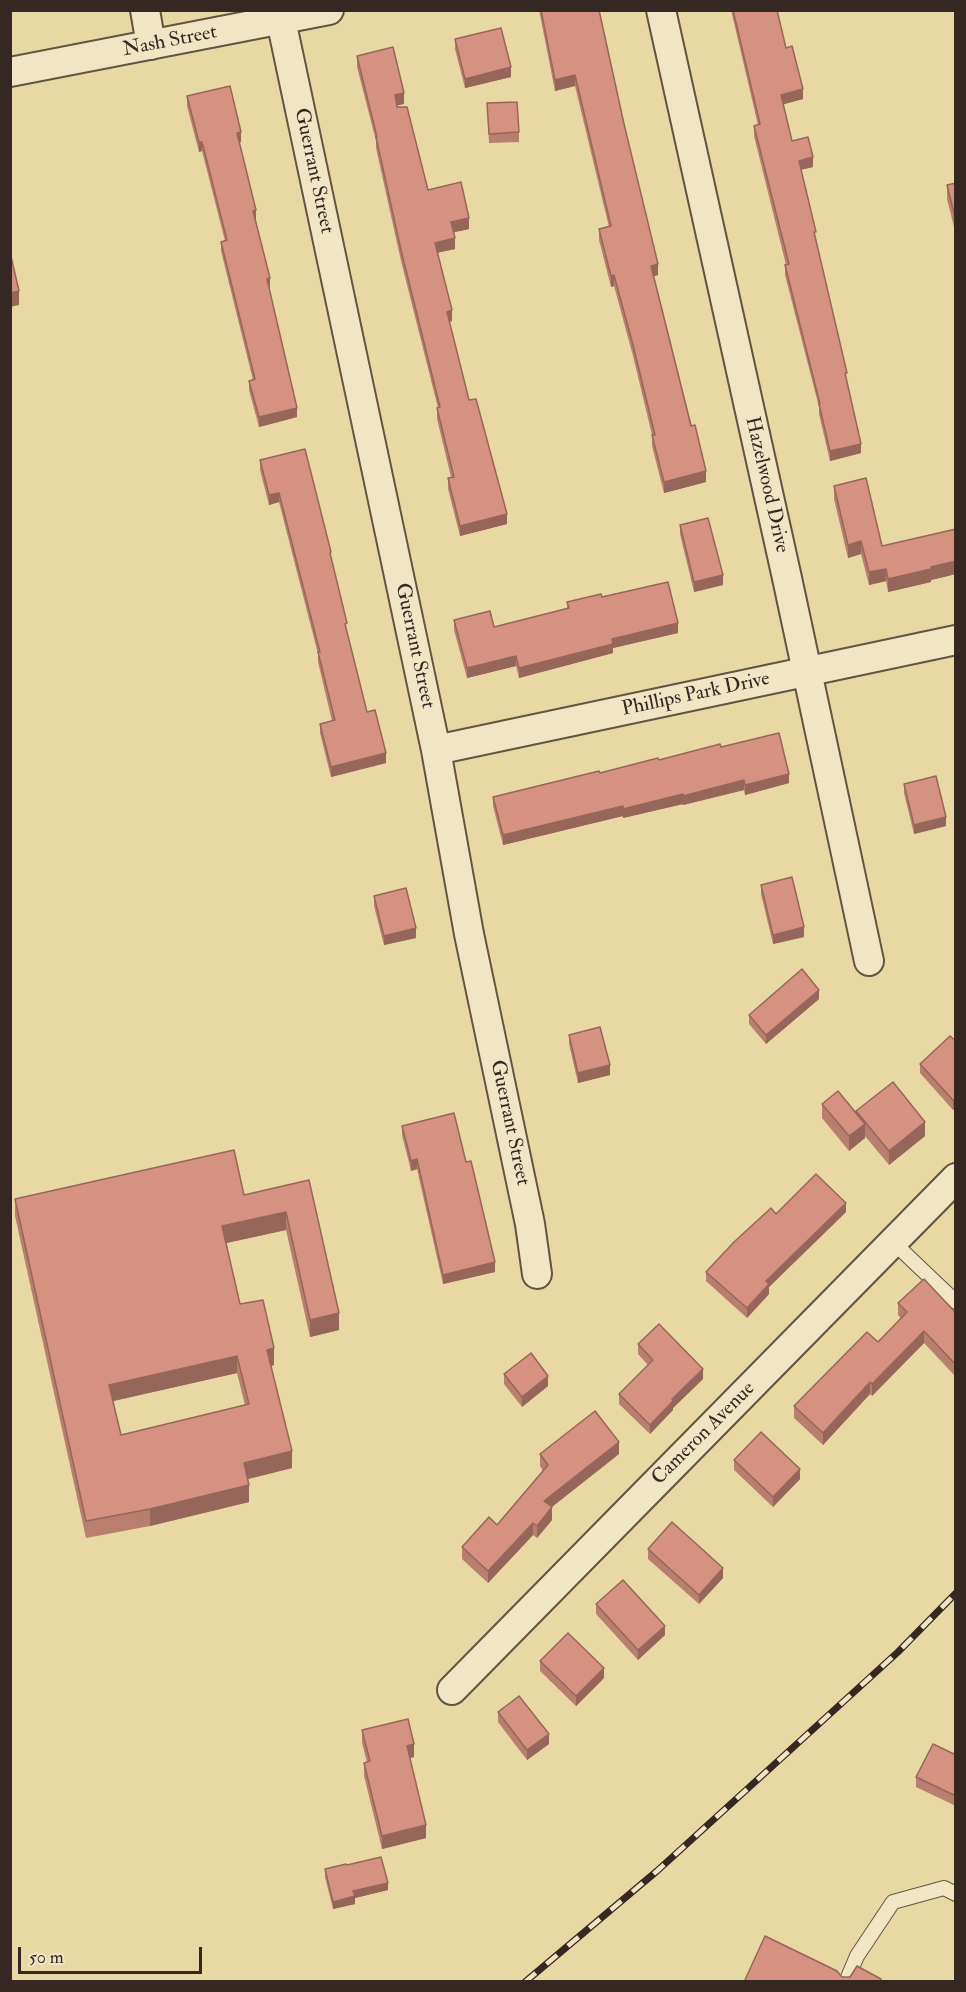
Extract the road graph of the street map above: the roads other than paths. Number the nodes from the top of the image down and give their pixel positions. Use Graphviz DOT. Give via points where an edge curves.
graph roads {
  1 [pos="146,10"];
  2 [pos="329,10"];
  3 [pos="661,10"];
  4 [pos="281,20"];
  5 [pos="151,45"];
  6 [pos="10,72"];
  7 [pos="956,640"];
  8 [pos="807,671"];
  9 [pos="436,750"];
  10 [pos="869,961"];
  11 [pos="956,1178"];
  12 [pos="893,1242"];
  13 [pos="537,1274"];
  14 [pos="956,1302"];
  15 [pos="452,1690"];
  16 [pos="956,1894"];
  17 [pos="846,1982"];
  1 -- 5 [label="street"];
  2 -- 4 [label="street, Nash Street"];
  3 -- 8 [label="street, Hazelwood Drive"];
  4 -- 5 [label="street, Nash Street"];
  4 -- 9 [label="street, Guerrant Street"];
  5 -- 6 [label="street, Nash Street"];
  7 -- 8 [label="street, Phillips Park Drive"];
  8 -- 9 [label="street, Phillips Park Drive"];
  8 -- 10 [label="street, Hazelwood Drive"];
  9 -- 13 [label="street, Guerrant Street"];
  11 -- 12 [label="street, Cameron Avenue"];
  12 -- 14 [label="lane"];
  12 -- 15 [label="street, Cameron Avenue"];
  16 -- 17 [label="lane" via="944,1888 893,1902 857,1956"];
}
